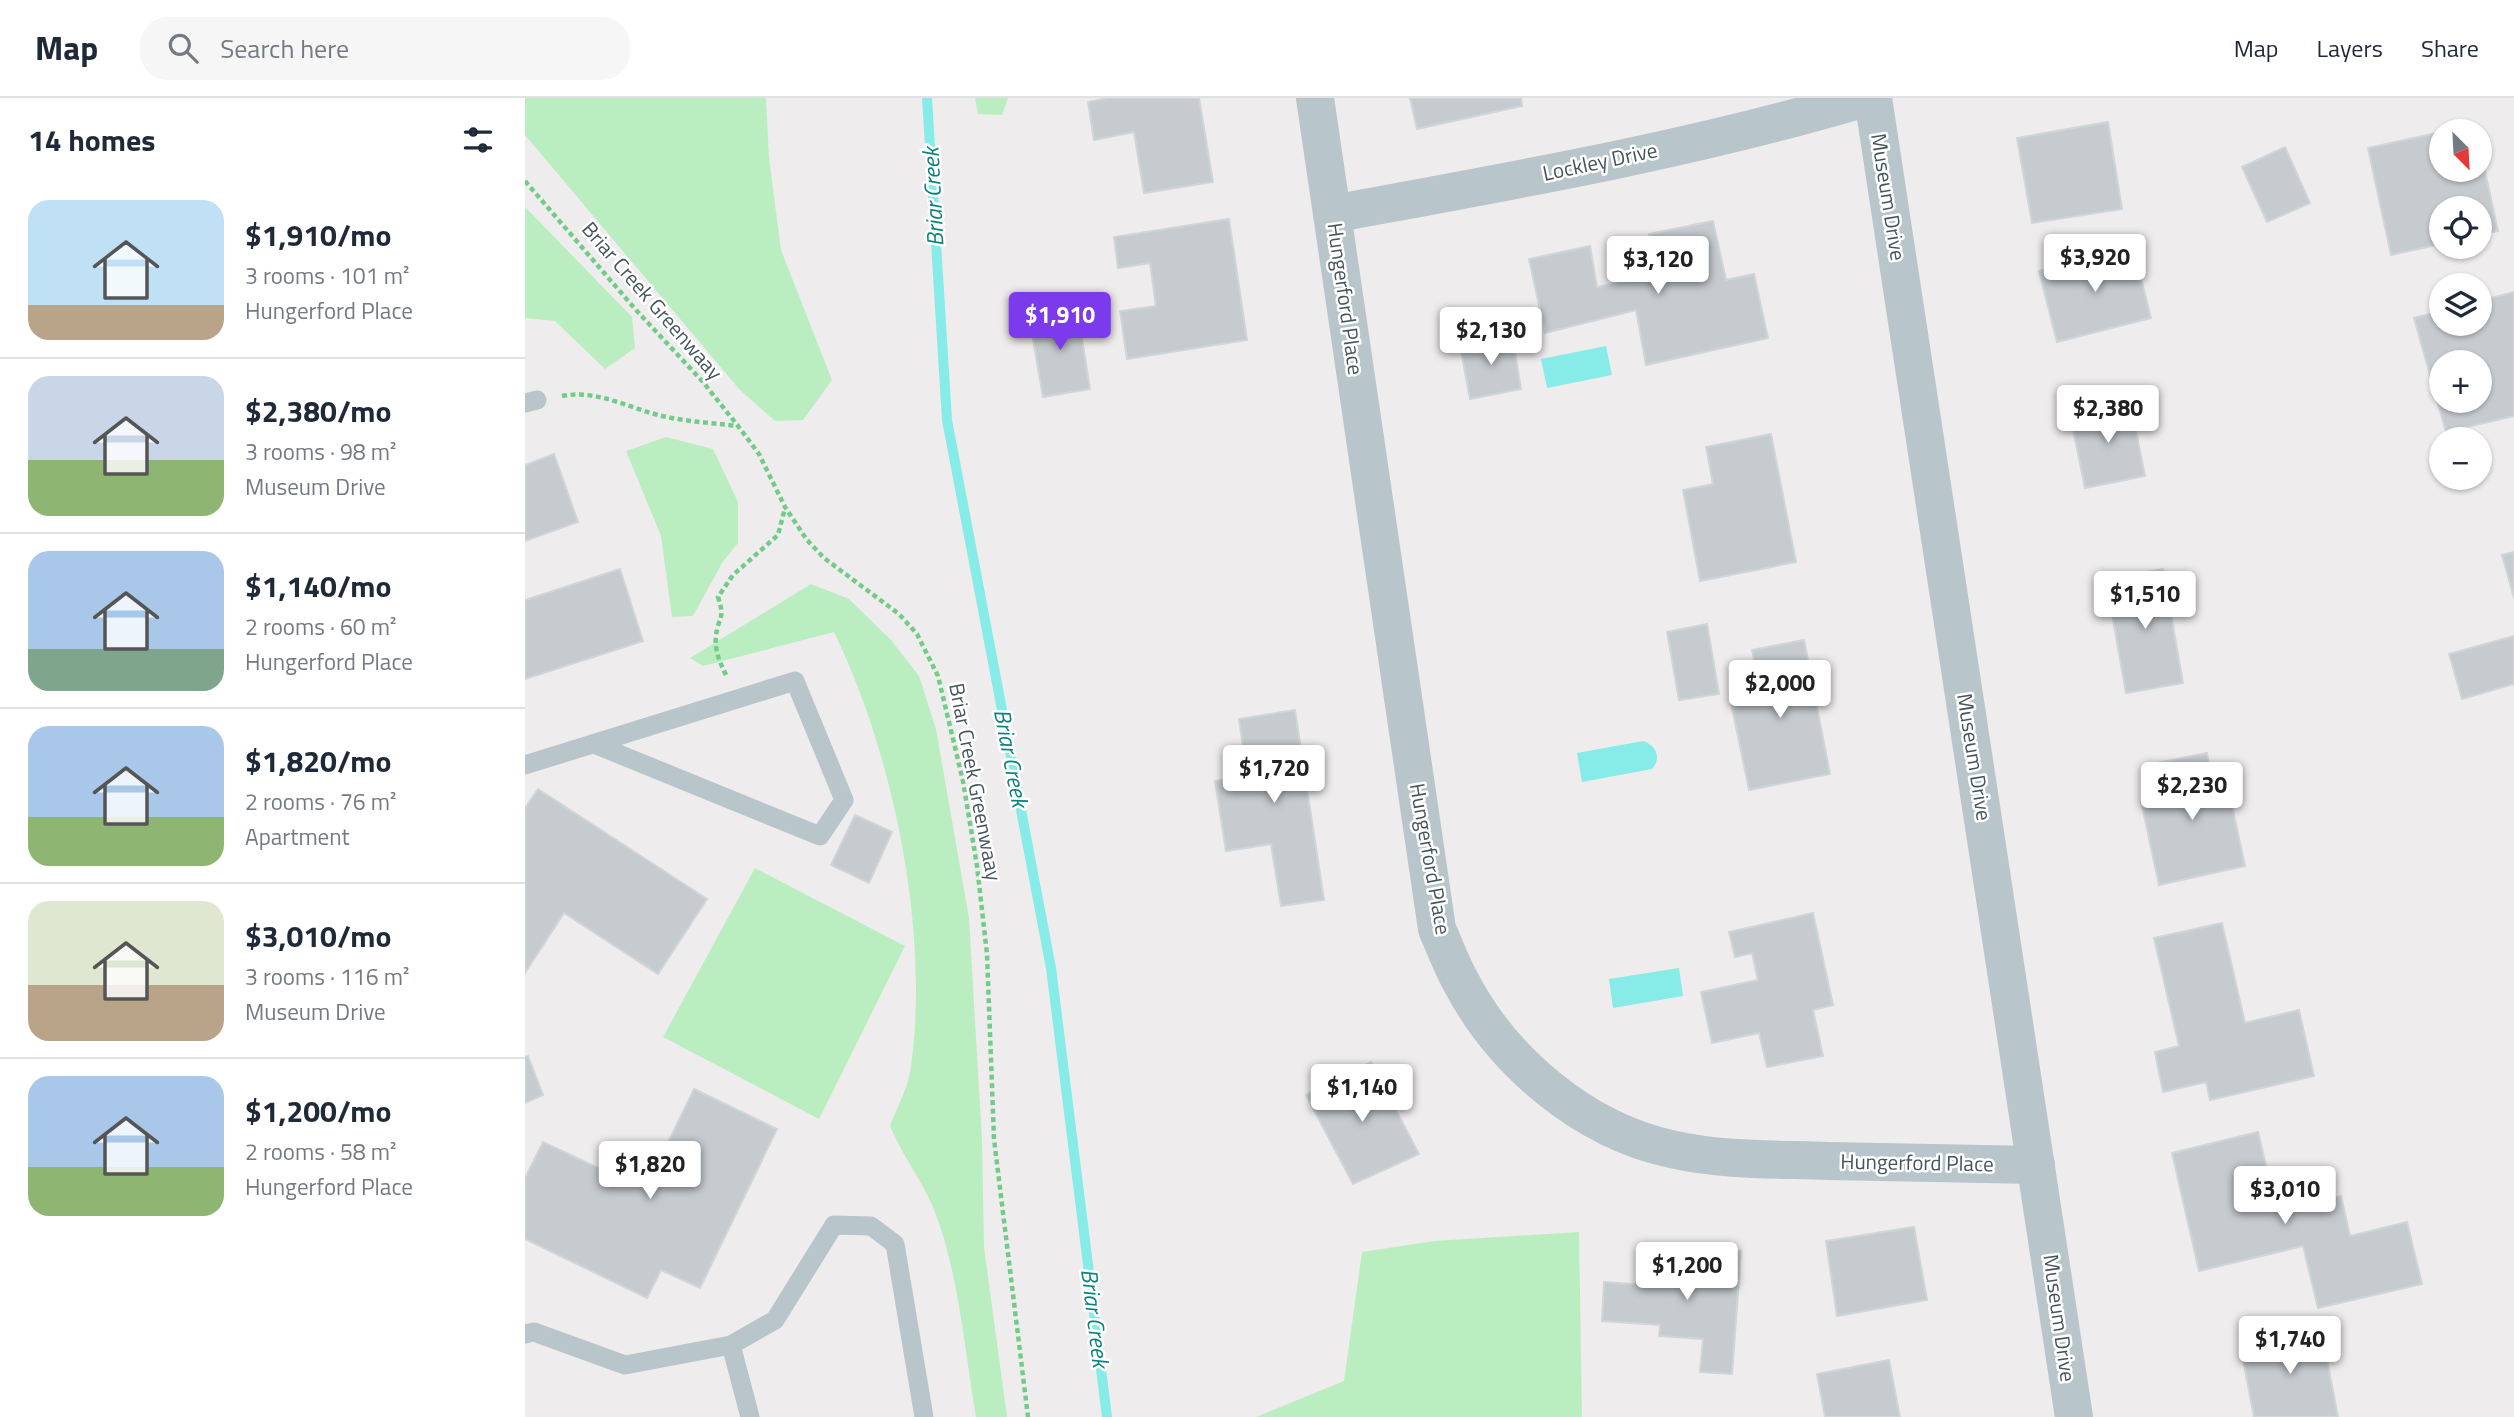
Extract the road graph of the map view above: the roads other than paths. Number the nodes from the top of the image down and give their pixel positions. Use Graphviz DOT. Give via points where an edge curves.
graph roads {
  1 [pos="1315,98"];
  2 [pos="1865,98"];
  3 [pos="1873,98"];
  4 [pos="1332,214"];
  5 [pos="594,744"];
  6 [pos="525,765"];
  7 [pos="2036,1165"];
  8 [pos="525,1334"];
  9 [pos="731,1345"];
  10 [pos="750,1417"];
  11 [pos="924,1417"];
  12 [pos="2074,1417"];
  1 -- 4 [label="street, Hungerford Place"];
  2 -- 4 [label="street, Lockley Drive" via="1788,121"];
  3 -- 7 [label="street, Museum Drive"];
  4 -- 7 [label="street, Hungerford Place" via="1437,929 1461,983 1493,1032 1556,1094 1605,1125 1670,1149 1725,1158"];
  5 -- 5 [label="lane" via="795,681 844,800 820,836"];
  5 -- 6 [label="lane"];
  7 -- 12 [label="street, Museum Drive"];
  8 -- 9 [label="lane" via="534,1332 625,1365"];
  9 -- 10 [label="lane"];
  9 -- 11 [label="lane" via="775,1320 834,1225 871,1226 895,1244"];
}
